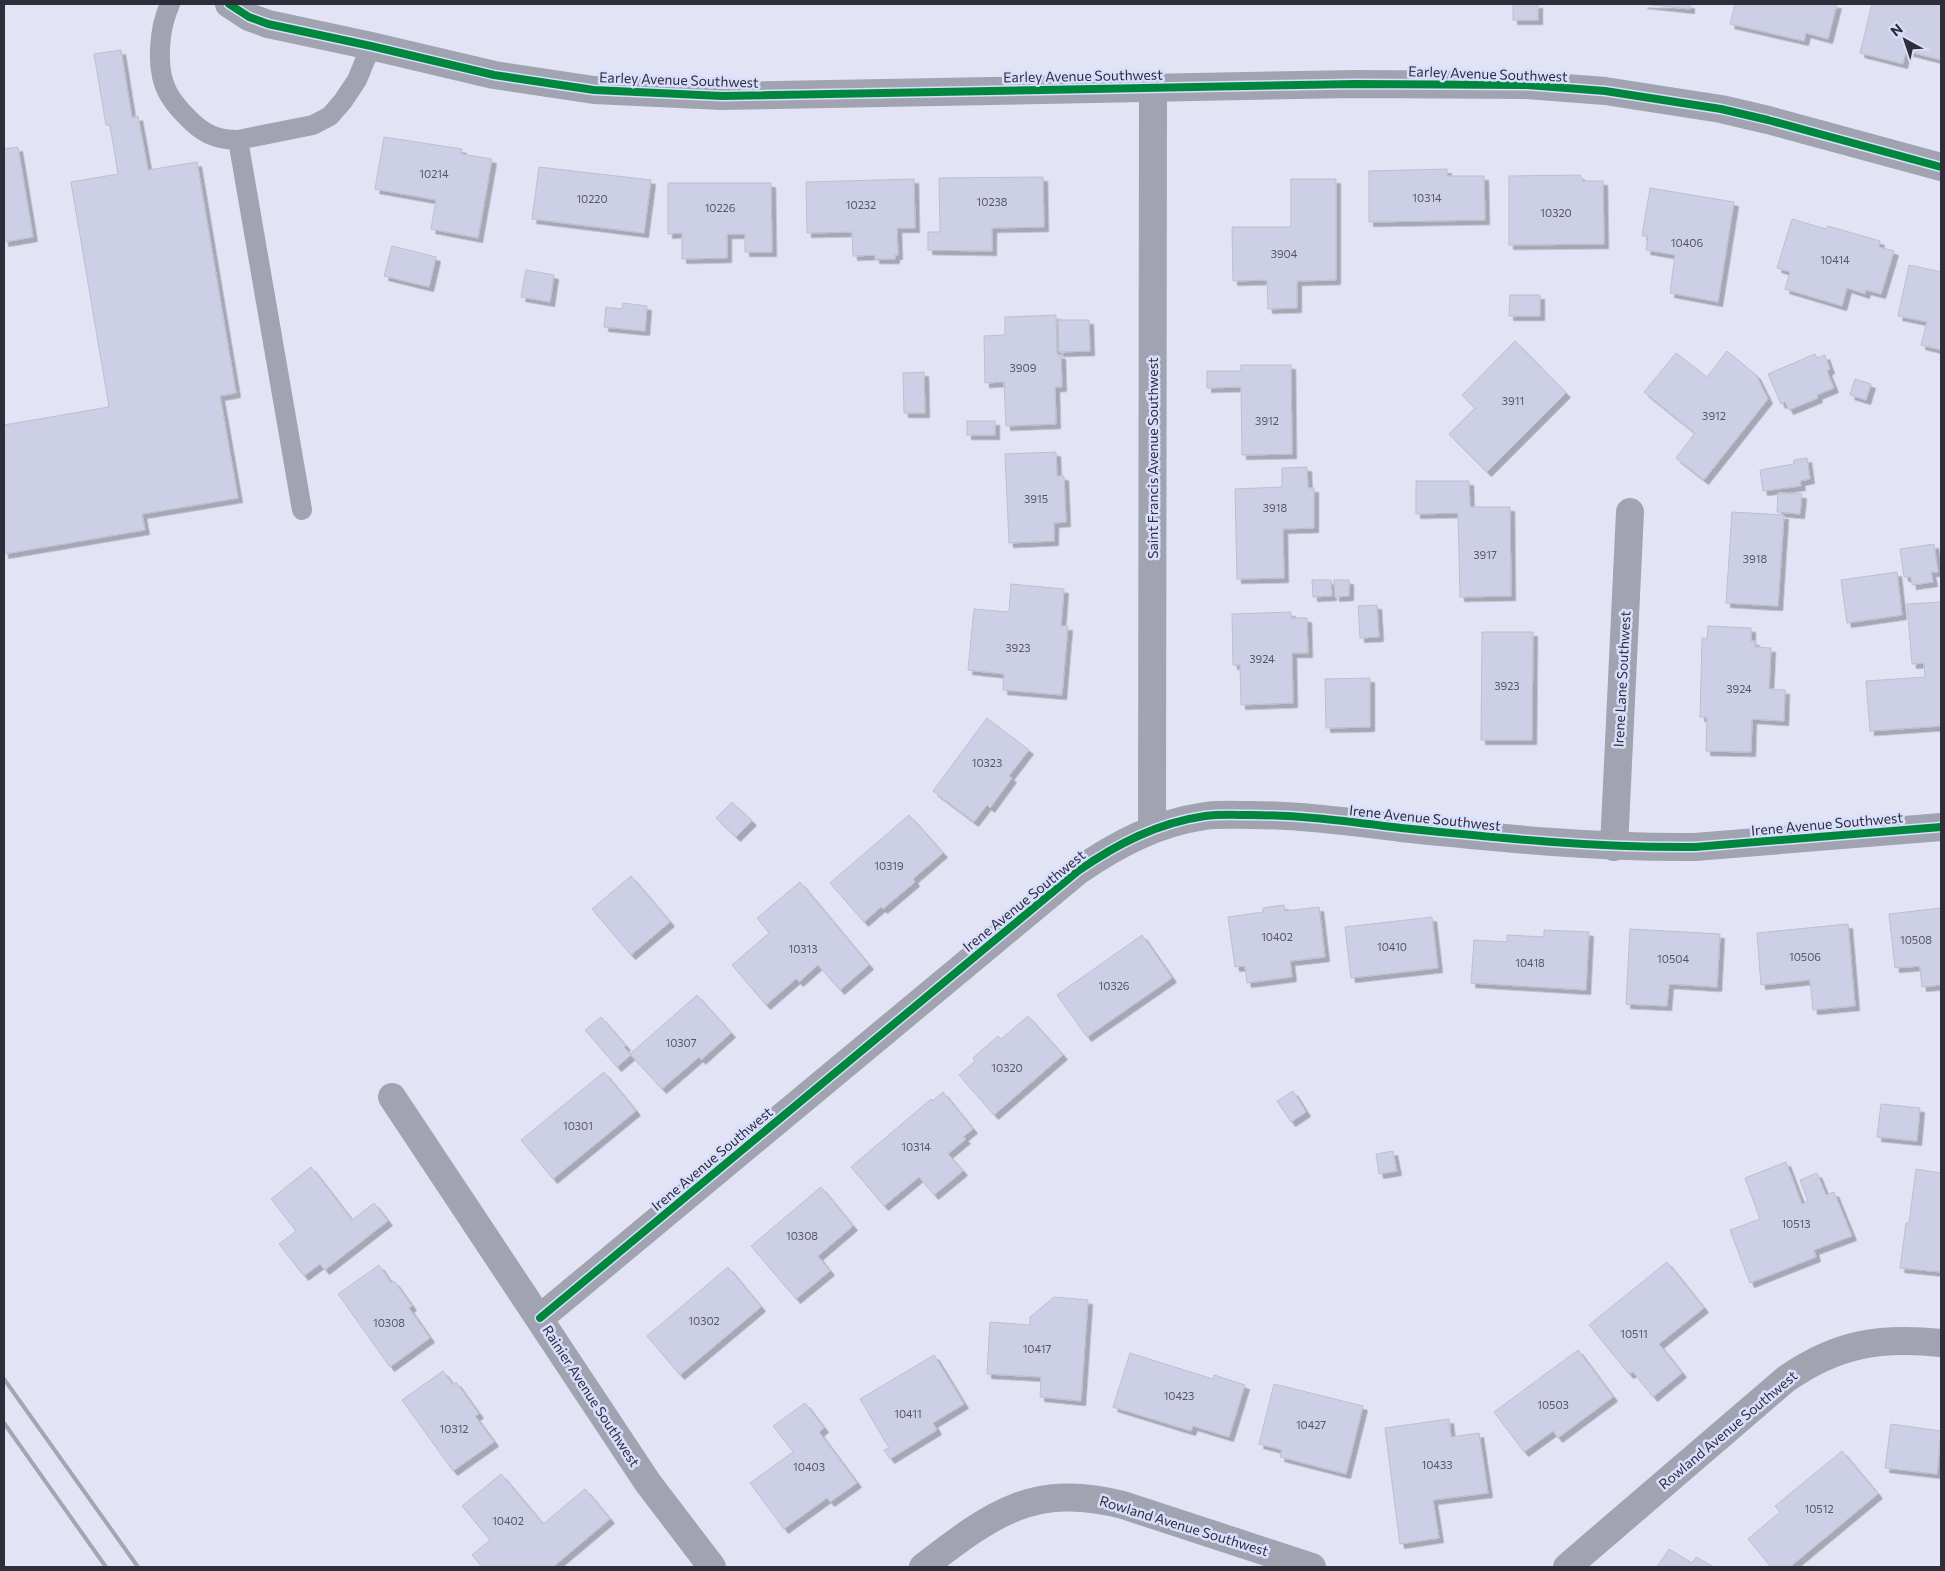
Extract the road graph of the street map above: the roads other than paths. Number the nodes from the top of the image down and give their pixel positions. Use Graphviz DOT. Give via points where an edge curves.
graph roads {
  1 [pos="170,4"];
  2 [pos="229,4"];
  3 [pos="372,46"];
  4 [pos="1154,87"];
  5 [pos="238,140"];
  6 [pos="1941,167"];
  7 [pos="302,510"];
  8 [pos="1630,512"];
  9 [pos="1941,827"];
  10 [pos="1152,829"];
  11 [pos="1614,847"];
  12 [pos="392,1096"];
  13 [pos="540,1318"];
  14 [pos="1941,1343"];
  15 [pos="712,1567"];
  16 [pos="923,1567"];
  17 [pos="1312,1567"];
  18 [pos="1567,1567"];
  1 -- 5 [label="lane" via="162,22 160,43 167,92 183,113 204,132 225,140"];
  2 -- 3 [label="street, Earley Avenue Southwest" via="268,24"];
  3 -- 4 [label="street, Earley Avenue Southwest" via="494,75 562,86 637,92 722,96"];
  3 -- 5 [label="lane" via="357,80 330,116 313,126"];
  4 -- 6 [label="street, Earley Avenue Southwest" via="1461,84 1605,91 1721,109"];
  4 -- 10 [label="street, Saint Francis Avenue Southwest"];
  5 -- 7 [label="lane"];
  8 -- 11 [label="street, Irene Lane Southwest"];
  9 -- 11 [label="street, Irene Avenue Southwest" via="1695,847"];
  10 -- 11 [label="street, Irene Avenue Southwest" via="1205,816 1278,815"];
  10 -- 13 [label="street, Irene Avenue Southwest" via="1078,871"];
  12 -- 13 [label="street, Rainier Avenue Southwest"];
  13 -- 15 [label="street, Rainier Avenue Southwest" via="648,1483"];
  14 -- 18 [label="street, Rowland Avenue Southwest" via="1862,1344 1834,1351 1809,1364 1772,1391"];
  16 -- 17 [label="street, Rowland Avenue Southwest" via="993,1518 1032,1502 1067,1496 1102,1499 1123,1505"];
}
